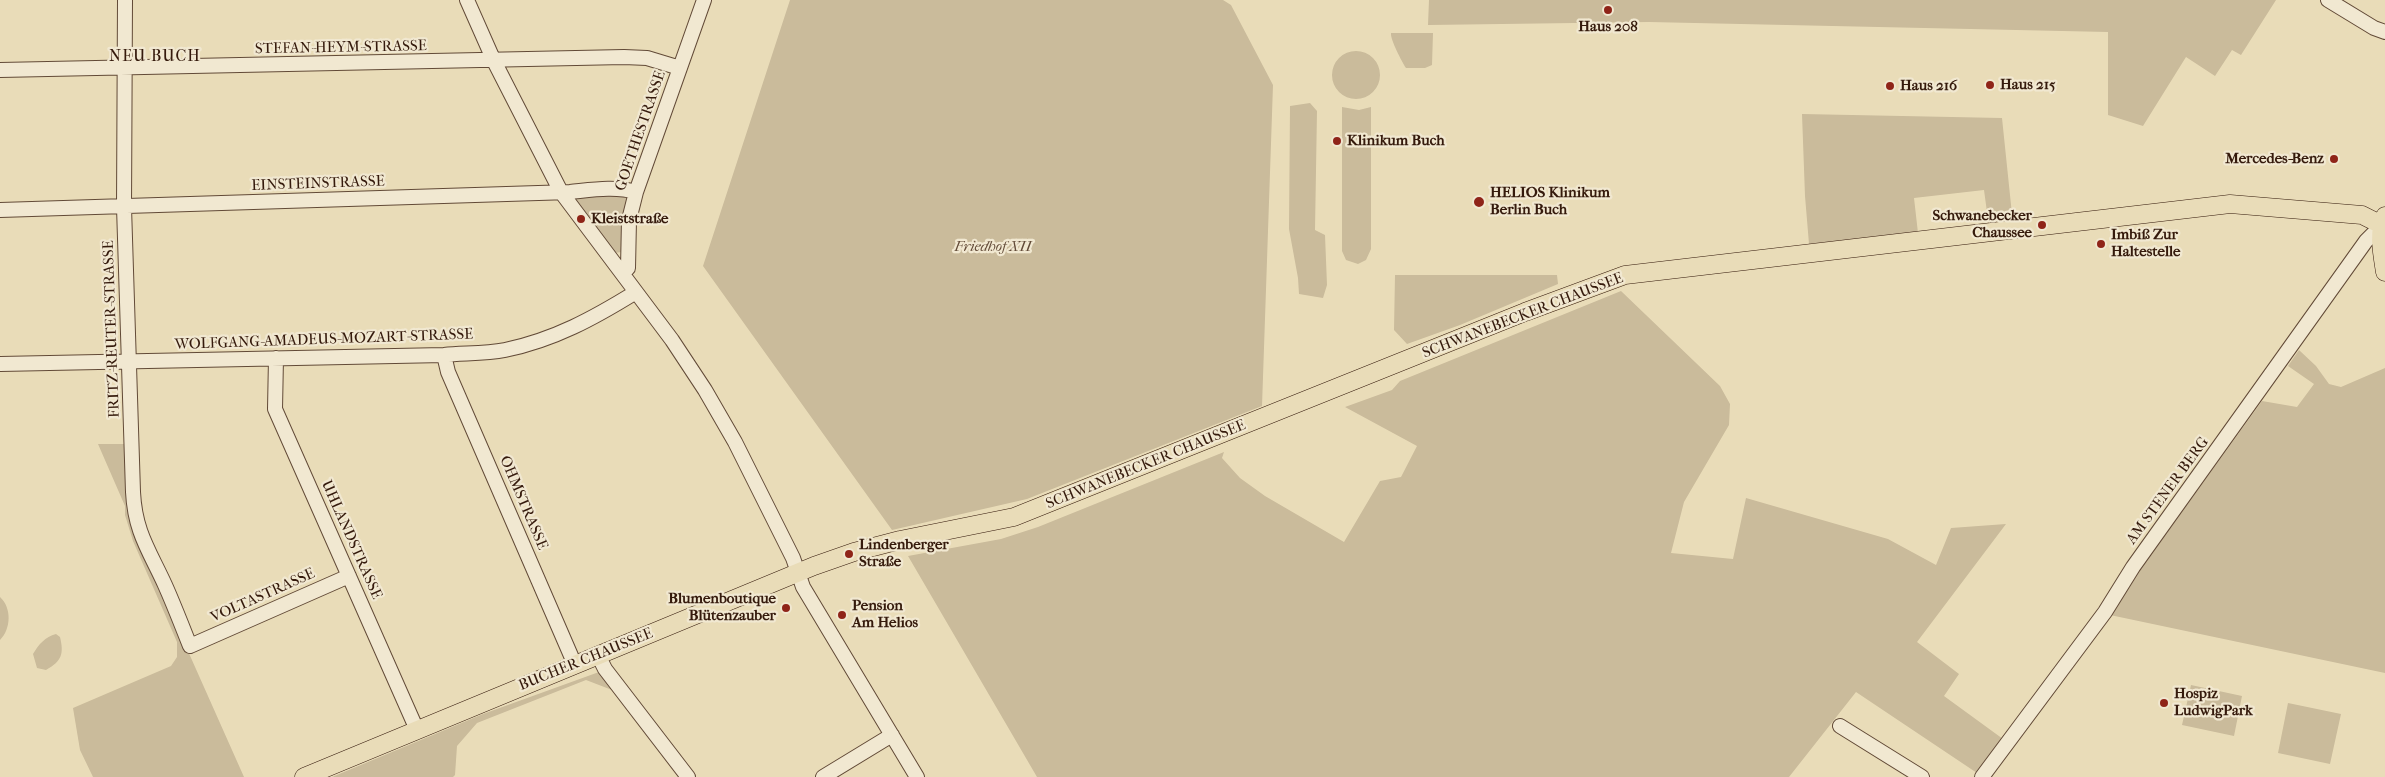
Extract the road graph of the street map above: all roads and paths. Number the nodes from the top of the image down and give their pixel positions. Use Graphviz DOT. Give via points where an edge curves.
graph roads {
  1 [pos="125,0"];
  2 [pos="468,0"];
  3 [pos="704,0"];
  4 [pos="2328,0"];
  5 [pos="2385,32"];
  6 [pos="494,61"];
  7 [pos="124,68"];
  8 [pos="680,68"];
  9 [pos="0,70"];
  10 [pos="561,192"];
  11 [pos="636,192"];
  12 [pos="124,207"];
  13 [pos="0,210"];
  14 [pos="2383,220"];
  15 [pos="2385,272"];
  16 [pos="622,273"];
  17 [pos="636,292"];
  18 [pos="444,355"];
  19 [pos="276,358"];
  20 [pos="130,361"];
  21 [pos="0,364"];
  22 [pos="900,540"];
  23 [pos="798,573"];
  24 [pos="349,576"];
  25 [pos="190,646"];
  26 [pos="598,655"];
  27 [pos="575,665"];
  28 [pos="1840,726"];
  29 [pos="417,730"];
  30 [pos="892,735"];
  31 [pos="304,777"];
  32 [pos="688,777"];
  33 [pos="824,777"];
  34 [pos="917,777"];
  35 [pos="1922,777"];
  36 [pos="1982,777"];
  1 -- 7 [label="street, FRITZ-REUTER-STRASSE"];
  2 -- 6 [label="street"];
  3 -- 8 [label="street, GOETHESTRASSE"];
  4 -- 5 [label="street"];
  6 -- 7 [label="street, STEFAN-HEYM-STRASSE"];
  6 -- 8 [label="street, STEFAN-HEYM-STRASSE" via="624,57 647,58"];
  6 -- 10 [label="street"];
  7 -- 9 [label="street, STEFAN-HEYM-STRASSE"];
  7 -- 12 [label="street, FRITZ-REUTER-STRASSE"];
  8 -- 11 [label="street, GOETHESTRASSE"];
  10 -- 11 [label="street, EINSTEINSTRASSE" via="625,189"];
  10 -- 12 [label="street, EINSTEINSTRASSE"];
  10 -- 16 [label="street"];
  11 -- 16 [label="street, GOETHESTRASSE" via="629,220 628,268"];
  12 -- 13 [label="street, EINSTEINSTRASSE"];
  12 -- 20 [label="street, FRITZ-REUTER-STRASSE"];
  14 -- 15 [label="main road" via="2381,242"];
  14 -- 22 [label="main road, SCHWANEBECKER CHAUSSEE" via="2230,204 1626,275 1014,517"];
  14 -- 36 [label="street, AM STENER BERG" via="2133,567 2105,612"];
  16 -- 17 [label="street"];
  17 -- 18 [label="street, WOLFGANG-AMADEUS-MOZART-STRASSE" via="557,336 503,351"];
  17 -- 23 [label="street" via="692,370 735,442"];
  18 -- 19 [label="street, WOLFGANG-AMADEUS-MOZART-STRASSE"];
  18 -- 27 [label="street, OHMSTRASSE" via="448,372"];
  19 -- 20 [label="street, WOLFGANG-AMADEUS-MOZART-STRASSE"];
  19 -- 24 [label="street, UHLANDSTRASSE" via="275,409"];
  20 -- 21 [label="street, WOLFGANG-AMADEUS-MOZART-STRASSE"];
  20 -- 25 [label="street, FRITZ-REUTER-STRASSE" via="134,515 142,541"];
  22 -- 23 [label="main road, BUCHER CHAUSSEE" via="854,552"];
  23 -- 26 [label="main road, BUCHER CHAUSSEE"];
  23 -- 30 [label="street" via="803,587"];
  24 -- 25 [label="street, VOLTASTRASSE"];
  24 -- 29 [label="street, UHLANDSTRASSE"];
  26 -- 27 [label="main road, BUCHER CHAUSSEE"];
  26 -- 32 [label="street" via="605,669"];
  27 -- 29 [label="main road, BUCHER CHAUSSEE"];
  28 -- 35 [label="street"];
  29 -- 31 [label="main road, BUCHER CHAUSSEE"];
  30 -- 33 [label="street"];
  30 -- 34 [label="street"];
}
